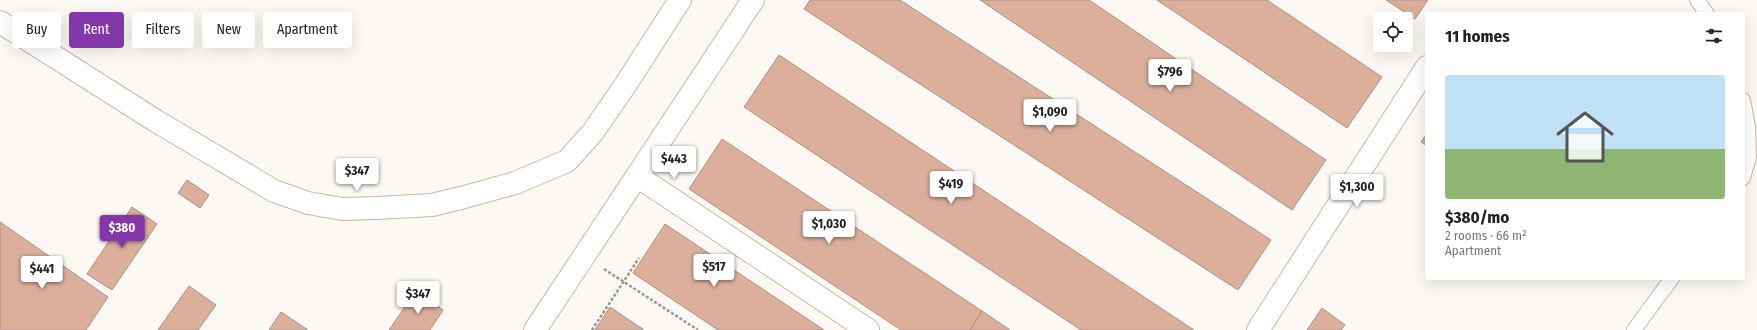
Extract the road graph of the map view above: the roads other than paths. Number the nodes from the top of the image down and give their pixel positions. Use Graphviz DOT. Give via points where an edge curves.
graph roads {
  1 [pos="680,0"];
  2 [pos="753,0"];
  3 [pos="1697,0"];
  4 [pos="1706,12"];
  5 [pos="0,22"];
  6 [pos="1425,70"];
  7 [pos="1745,111"];
  8 [pos="1745,171"];
  9 [pos="637,176"];
  10 [pos="1671,280"];
  11 [pos="535,330"];
  12 [pos="868,330"];
  13 [pos="1258,330"];
  14 [pos="1634,330"];
  1 -- 5 [label="street" via="593,132 567,161 516,183 432,206 377,208 335,208 308,203 274,191 156,121"];
  2 -- 9 [label="street"];
  3 -- 4 [label="lane"];
  6 -- 13 [label="street"];
  7 -- 8 [label="lane" via="1749,157"];
  9 -- 11 [label="street"];
  9 -- 12 [label="street"];
  10 -- 14 [label="lane"];
}
